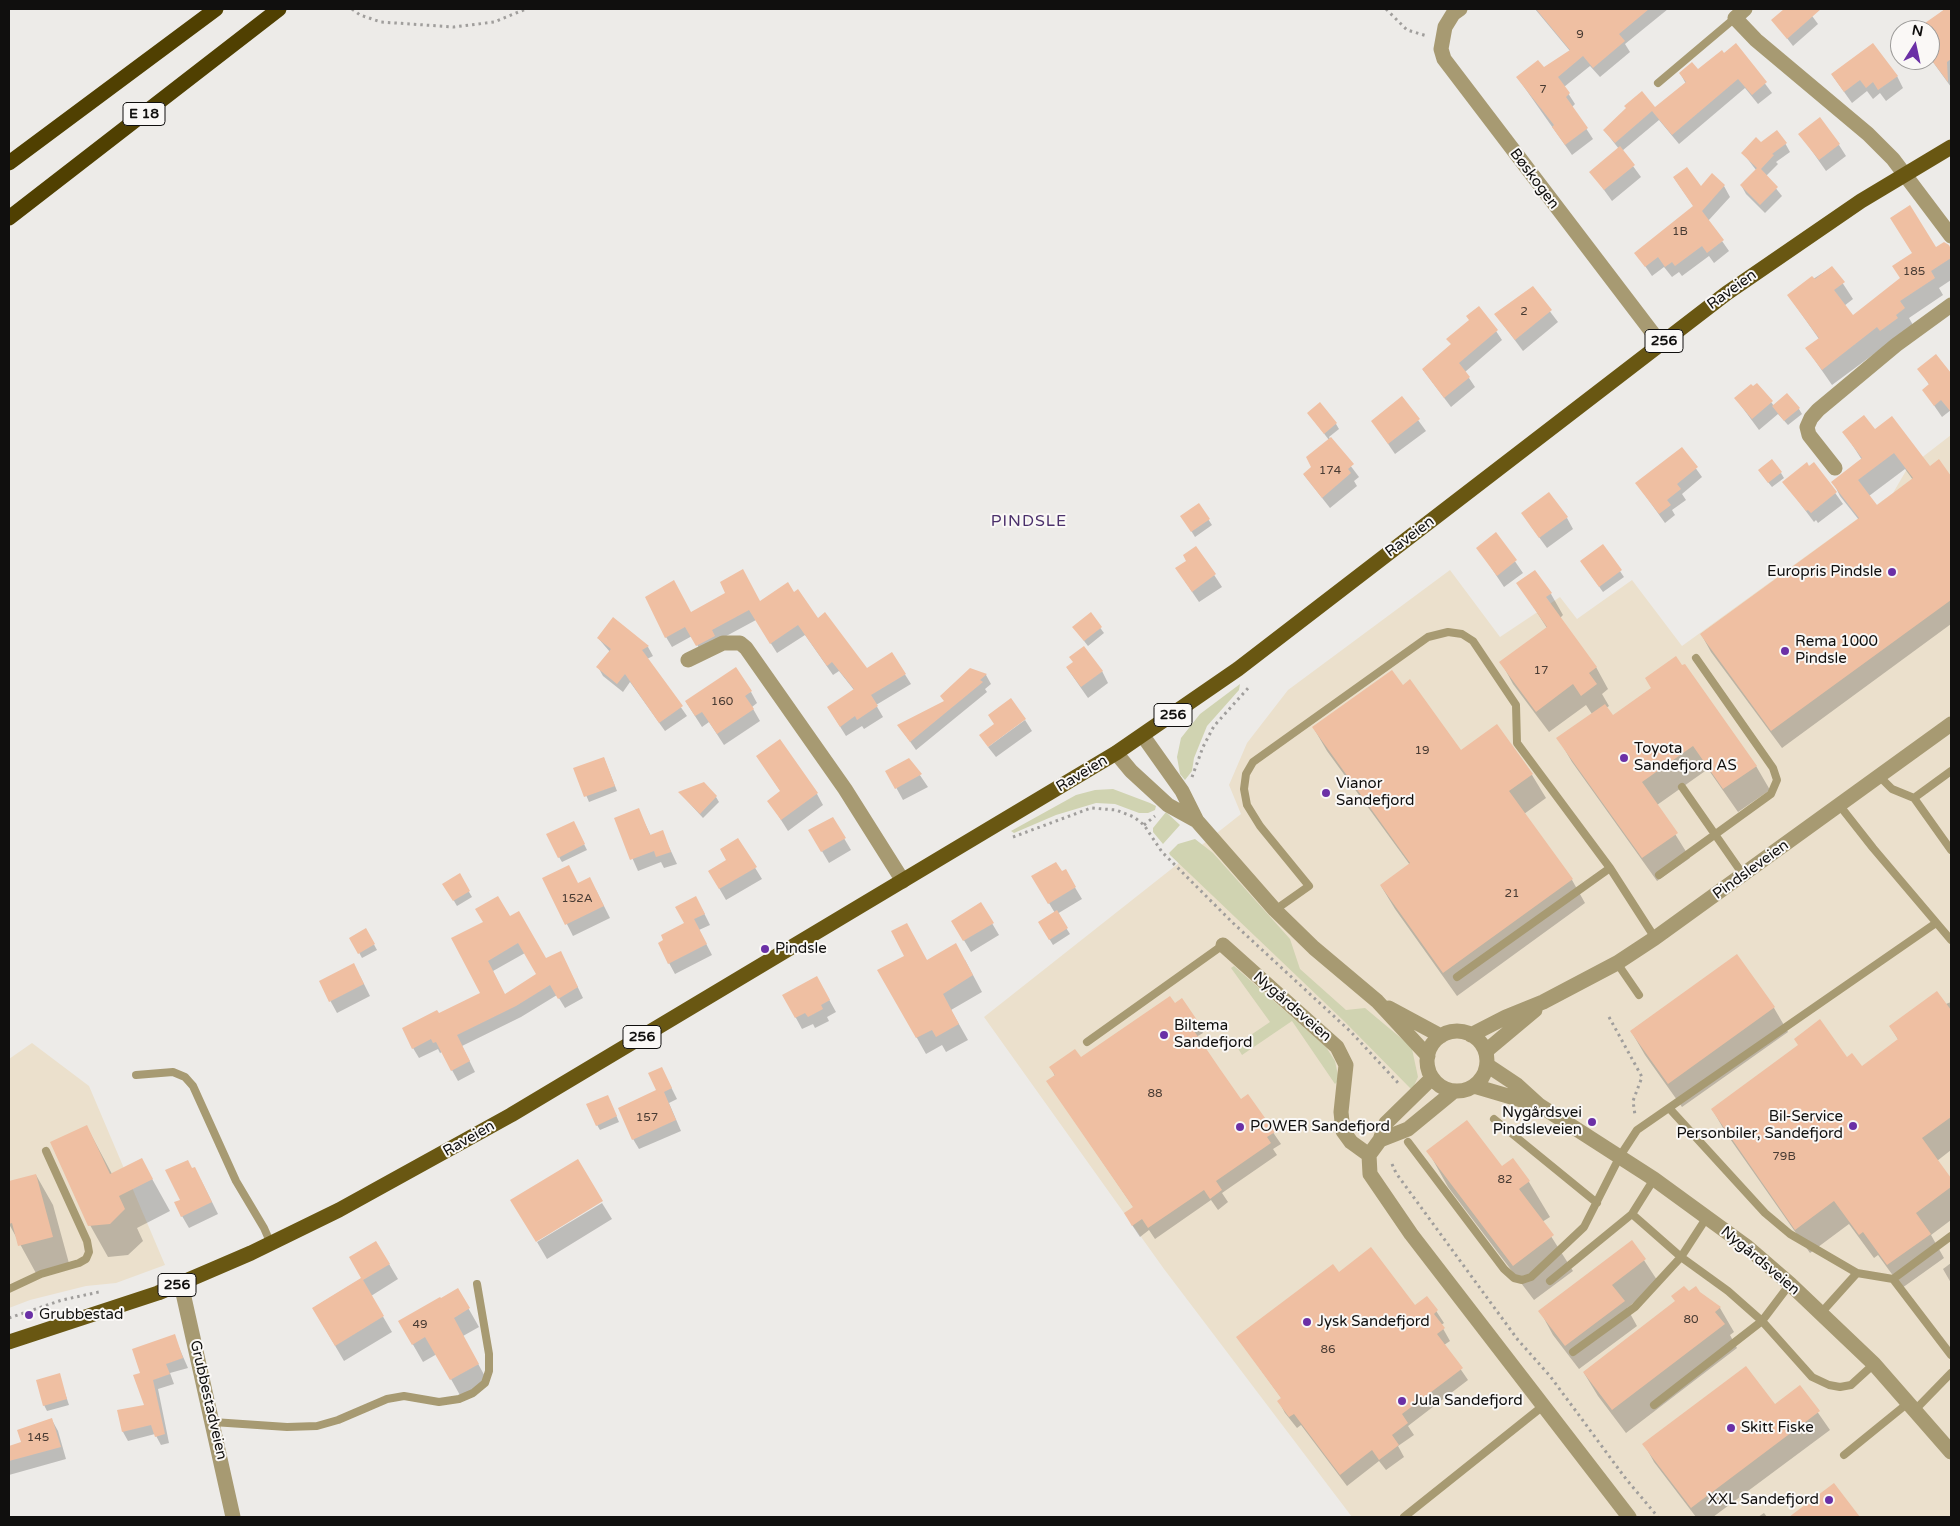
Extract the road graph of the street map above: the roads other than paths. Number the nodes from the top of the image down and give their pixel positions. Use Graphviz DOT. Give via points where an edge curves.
graph roads {
  1 [pos="216,9"];
  2 [pos="279,9"];
  3 [pos="1460,9"];
  4 [pos="1740,13"];
  5 [pos="1658,83"];
  6 [pos="1951,147"];
  7 [pos="9,163"];
  8 [pos="1905,173"];
  9 [pos="9,218"];
  10 [pos="1951,236"];
  11 [pos="1951,305"];
  12 [pos="1660,344"];
  13 [pos="1835,468"];
  14 [pos="1696,658"];
  15 [pos="688,660"];
  16 [pos="1951,724"];
  17 [pos="1143,736"];
  18 [pos="1116,753"];
  19 [pos="1951,771"];
  20 [pos="1880,777"];
  21 [pos="1682,786"];
  22 [pos="1914,798"];
  23 [pos="1840,806"];
  24 [pos="1197,821"];
  25 [pos="1717,834"];
  26 [pos="1951,850"];
  27 [pos="1610,868"];
  28 [pos="1659,875"];
  29 [pos="1744,876"];
  30 [pos="903,881"];
  31 [pos="1275,910"];
  32 [pos="1936,924"];
  33 [pos="1655,938"];
  34 [pos="1951,940"];
  35 [pos="1223,945"];
  36 [pos="1617,963"];
  37 [pos="1457,978"];
  38 [pos="1640,995"];
  39 [pos="1377,1001"];
  40 [pos="1543,1002"];
  41 [pos="1471,1035"];
  42 [pos="1441,1036"];
  43 [pos="1087,1042"];
  44 [pos="1428,1056"];
  45 [pos="1486,1058"];
  46 [pos="136,1075"];
  47 [pos="1432,1078"];
  48 [pos="1474,1086"];
  49 [pos="1453,1092"];
  50 [pos="1539,1105"];
  51 [pos="1669,1108"];
  52 [pos="1494,1119"];
  53 [pos="1380,1140"];
  54 [pos="1408,1142"];
  55 [pos="46,1151"];
  56 [pos="1369,1155"];
  57 [pos="1620,1156"];
  58 [pos="1654,1179"];
  59 [pos="1597,1203"];
  60 [pos="1632,1214"];
  61 [pos="1707,1218"];
  62 [pos="1951,1236"];
  63 [pos="270,1244"];
  64 [pos="1681,1257"];
  65 [pos="1857,1273"];
  66 [pos="1893,1279"];
  67 [pos="1550,1280"];
  68 [pos="181,1284"];
  69 [pos="478,1284"];
  70 [pos="1790,1284"];
  71 [pos="9,1289"];
  72 [pos="1821,1312"];
  73 [pos="1762,1321"];
  74 [pos="9,1342"];
  75 [pos="1573,1352"];
  76 [pos="1951,1355"];
  77 [pos="1874,1364"];
  78 [pos="1951,1373"];
  79 [pos="1654,1405"];
  80 [pos="1543,1406"];
  81 [pos="1911,1406"];
  82 [pos="213,1422"];
  83 [pos="1951,1452"];
  84 [pos="1844,1455"];
  85 [pos="233,1517"];
  86 [pos="1404,1517"];
  87 [pos="1629,1517"];
  1 -- 7 [label="highway, E 18"];
  2 -- 9 [label="highway, E 18"];
  3 -- 12 [label="street, Bøskogen" via="1445,27 1442,40 1444,59"];
  4 -- 5 [label="lane"];
  4 -- 8 [label="street" via="1756,40 1868,134"];
  6 -- 8 [label="main road, Raveien / 256"];
  8 -- 10 [label="street"];
  8 -- 12 [label="main road, Raveien / 256" via="1773,261"];
  11 -- 13 [label="street" via="1896,345 1811,418 1809,435"];
  12 -- 17 [label="main road, Raveien / 256" via="1238,670"];
  14 -- 25 [label="lane" via="1773,768 1777,780 1771,794"];
  15 -- 30 [label="street" via="723,643 740,643 746,648 861,814"];
  16 -- 20 [label="street, Pindsleveien"];
  17 -- 18 [label="main road, Raveien / 256"];
  17 -- 24 [label="street" via="1182,791"];
  18 -- 24 [label="street" via="1168,804"];
  18 -- 30 [label="main road, Raveien / 256"];
  19 -- 22 [label="lane"];
  20 -- 22 [label="lane" via="1892,789"];
  20 -- 23 [label="street, Pindsleveien"];
  21 -- 25 [label="lane"];
  22 -- 26 [label="lane"];
  23 -- 29 [label="street, Pindsleveien"];
  23 -- 32 [label="lane"];
  24 -- 31 [label="street"];
  25 -- 28 [label="lane"];
  25 -- 29 [label="lane"];
  27 -- 31 [label="lane" via="1517,743 1516,705 1511,697 1472,641 1462,634 1448,632 1428,637 1253,762 1246,774 1246,805 1309,886"];
  27 -- 33 [label="lane"];
  27 -- 37 [label="lane"];
  29 -- 33 [label="street, Pindsleveien"];
  30 -- 63 [label="main road, Raveien / 256" via="464,1142"];
  31 -- 39 [label="street"];
  32 -- 34 [label="lane"];
  32 -- 51 [label="lane"];
  33 -- 36 [label="street, Pindsleveien"];
  35 -- 43 [label="lane"];
  35 -- 56 [label="street, Nygårdsveien" via="1337,1047 1346,1065 1341,1112 1343,1131 1351,1142"];
  36 -- 38 [label="lane"];
  36 -- 40 [label="street, Pindsleveien"];
  39 -- 42 [label="street"];
  39 -- 44 [label="street"];
  40 -- 41 [label="street, Pindsleveien"];
  40 -- 45 [label="street, Pindsleveien"];
  41 -- 42 [label="street" via="1457,1031"];
  41 -- 45 [label="street" via="1480,1041"];
  42 -- 44 [label="street" via="1430,1048"];
  44 -- 47 [label="street" via="1427,1065"];
  45 -- 48 [label="street" via="1481,1080"];
  45 -- 50 [label="street, Nygårdsveien"];
  46 -- 63 [label="lane" via="173,1072 185,1077"];
  47 -- 49 [label="street"];
  47 -- 53 [label="street" via="1389,1120"];
  48 -- 49 [label="street"];
  48 -- 50 [label="street, Nygårdsveien"];
  49 -- 53 [label="street" via="1408,1129"];
  50 -- 57 [label="street, Nygårdsveien"];
  51 -- 57 [label="lane" via="1638,1130"];
  51 -- 65 [label="lane" via="1765,1212 1790,1234"];
  52 -- 59 [label="lane"];
  53 -- 56 [label="street"];
  54 -- 59 [label="lane" via="1514,1278 1531,1277 1584,1227"];
  55 -- 71 [label="lane" via="90,1252 79,1263 41,1274"];
  56 -- 80 [label="street" via="1370,1174 1382,1195"];
  57 -- 58 [label="street, Nygårdsveien"];
  57 -- 59 [label="lane"];
  58 -- 60 [label="lane"];
  58 -- 61 [label="street, Nygårdsveien"];
  60 -- 64 [label="lane"];
  60 -- 67 [label="lane"];
  61 -- 64 [label="lane"];
  61 -- 70 [label="street, Nygårdsveien"];
  62 -- 66 [label="lane"];
  63 -- 68 [label="main road, Raveien / 256"];
  64 -- 73 [label="lane"];
  64 -- 75 [label="lane" via="1634,1307"];
  65 -- 66 [label="lane"];
  65 -- 72 [label="lane"];
  66 -- 76 [label="lane"];
  68 -- 74 [label="main road, Raveien / 256"];
  68 -- 82 [label="street, Grubbestadveien"];
  69 -- 82 [label="lane" via="489,1371 485,1382 473,1393 439,1402 404,1396 387,1399 317,1426"];
  70 -- 72 [label="street, Nygårdsveien"];
  70 -- 73 [label="lane"];
  72 -- 77 [label="street, Nygårdsveien"];
  73 -- 77 [label="lane" via="1812,1377 1829,1385 1851,1385"];
  73 -- 79 [label="lane"];
  77 -- 81 [label="street, Nygårdsveien"];
  78 -- 81 [label="lane"];
  80 -- 86 [label="lane"];
  80 -- 87 [label="street"];
  81 -- 83 [label="street, Nygårdsveien"];
  81 -- 84 [label="lane"];
  82 -- 85 [label="street, Grubbestadveien"];
}
